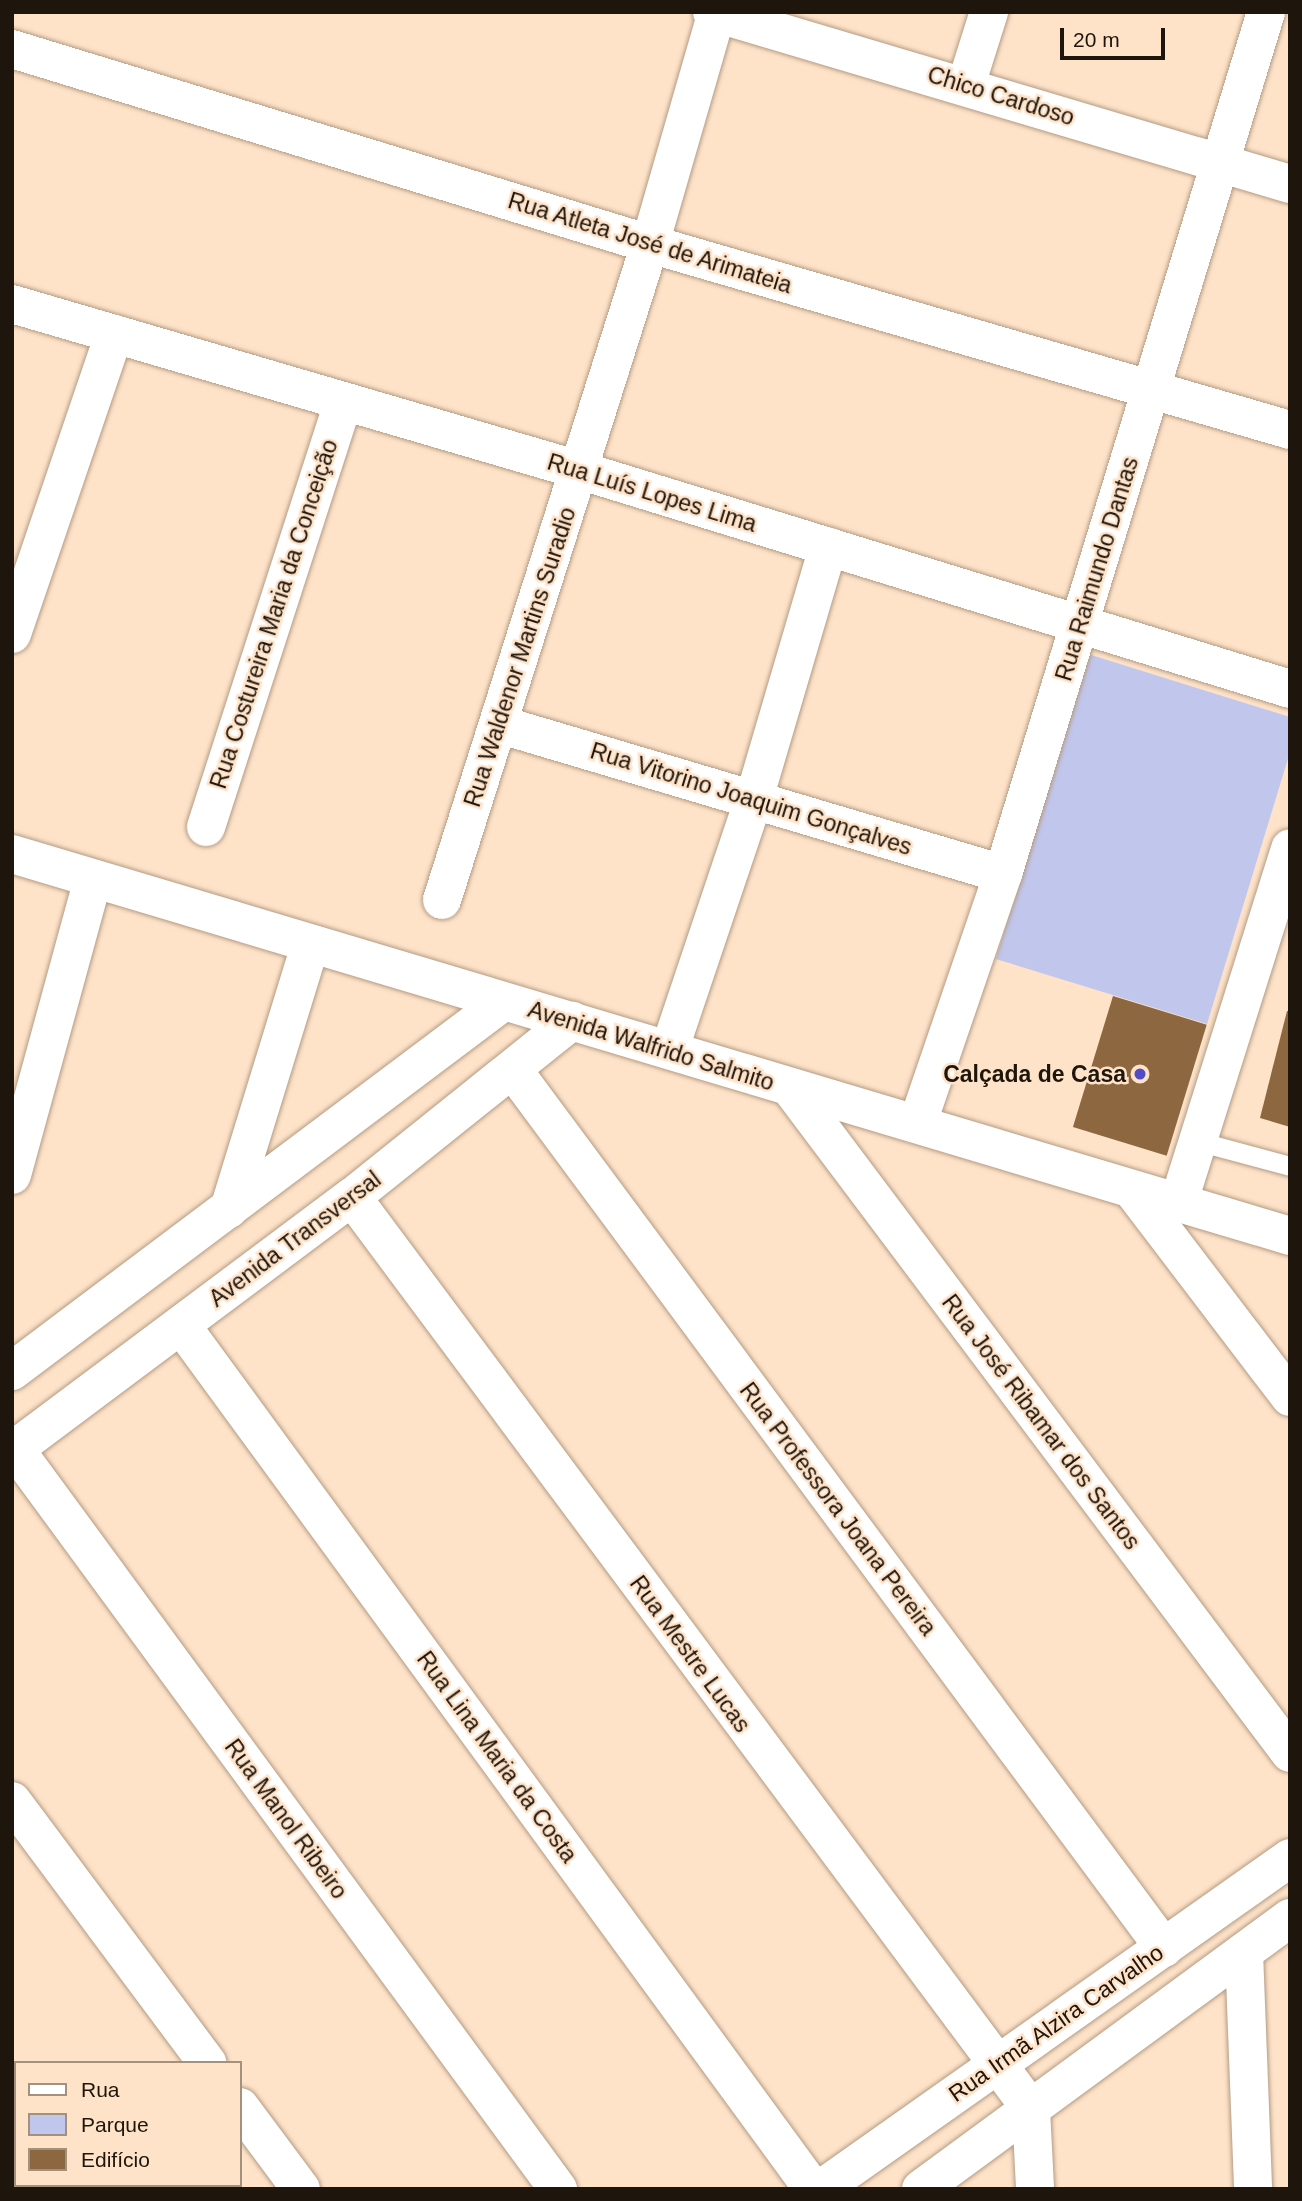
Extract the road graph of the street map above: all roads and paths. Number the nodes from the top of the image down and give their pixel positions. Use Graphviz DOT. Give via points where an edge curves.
graph roads {
  1 [pos="989,12"];
  2 [pos="1266,12"];
  3 [pos="715,13"];
  4 [pos="12,49"];
  5 [pos="966,85"];
  6 [pos="1217,162"];
  7 [pos="1290,184"];
  8 [pos="650,244"];
  9 [pos="12,304"];
  10 [pos="114,334"];
  11 [pos="1150,392"];
  12 [pos="343,402"];
  13 [pos="1290,430"];
  14 [pos="579,470"];
  15 [pos="828,547"];
  16 [pos="1081,622"];
  17 [pos="12,634"];
  18 [pos="1290,689"];
  19 [pos="498,724"];
  20 [pos="754,799"];
  21 [pos="206,827"];
  22 [pos="1290,848"];
  23 [pos="12,855"];
  24 [pos="1003,874"];
  25 [pos="93,880"];
  26 [pos="442,900"];
  27 [pos="310,944"];
  28 [pos="503,1002"];
  29 [pos="572,1021"];
  30 [pos="670,1048"];
  31 [pos="513,1070"];
  32 [pos="792,1090"];
  33 [pos="918,1122"];
  34 [pos="1197,1141"];
  35 [pos="1290,1167"];
  36 [pos="12,1175"];
  37 [pos="1133,1191"];
  38 [pos="352,1197"];
  39 [pos="1178,1204"];
  40 [pos="229,1209"];
  41 [pos="1290,1236"];
  42 [pos="181,1325"];
  43 [pos="12,1371"];
  44 [pos="1290,1397"];
  45 [pos="14,1450"];
  46 [pos="1290,1753"];
  47 [pos="12,1801"];
  48 [pos="1290,1857"];
  49 [pos="1290,1918"];
  50 [pos="1164,1948"];
  51 [pos="1244,1952"];
  52 [pos="206,2061"];
  53 [pos="995,2066"];
  54 [pos="1031,2109"];
  55 [pos="242,2110"];
  56 [pos="301,2189"];
  57 [pos="558,2189"];
  58 [pos="813,2189"];
  59 [pos="821,2189"];
  60 [pos="921,2189"];
  61 [pos="1035,2189"];
  62 [pos="1254,2189"];
  1 -- 5 [label="street"];
  2 -- 6 [label="street, Rua Raimundo Dantas"];
  3 -- 5 [label="street, Chico Cardoso"];
  3 -- 8 [label="street, Rua Waldenor Martins Suradio"];
  4 -- 8 [label="street, Rua Atleta José de Arimateia"];
  5 -- 6 [label="street, Chico Cardoso"];
  6 -- 7 [label="street, Chico Cardoso"];
  6 -- 11 [label="street, Rua Raimundo Dantas"];
  8 -- 11 [label="street, Rua Atleta José de Arimateia"];
  8 -- 14 [label="street, Rua Waldenor Martins Suradio"];
  9 -- 10 [label="street, Rua Luís Lopes Lima"];
  10 -- 12 [label="street, Rua Luís Lopes Lima"];
  10 -- 17 [label="street"];
  11 -- 13 [label="street, Rua Atleta José de Arimateia"];
  11 -- 16 [label="street, Rua Raimundo Dantas"];
  12 -- 14 [label="street, Rua Luís Lopes Lima"];
  12 -- 21 [label="street, Rua Costureira Maria da Conceição"];
  14 -- 15 [label="street, Rua Luís Lopes Lima"];
  14 -- 19 [label="street, Rua Waldenor Martins Suradio"];
  15 -- 16 [label="street, Rua Luís Lopes Lima"];
  15 -- 20 [label="street"];
  16 -- 18 [label="street, Rua Luís Lopes Lima"];
  16 -- 24 [label="street, Rua Raimundo Dantas"];
  19 -- 20 [label="street, Rua Vitorino Joaquim Gonçalves"];
  19 -- 26 [label="street, Rua Waldenor Martins Suradio"];
  20 -- 24 [label="street, Rua Vitorino Joaquim Gonçalves"];
  20 -- 30 [label="street"];
  22 -- 34 [label="street"];
  23 -- 25 [label="street, Avenida Walfrido Salmito"];
  24 -- 33 [label="street, Rua Raimundo Dantas"];
  25 -- 27 [label="street, Avenida Walfrido Salmito"];
  25 -- 36 [label="street"];
  27 -- 28 [label="street, Avenida Walfrido Salmito"];
  27 -- 40 [label="street"];
  28 -- 29 [label="street, Avenida Walfrido Salmito"];
  28 -- 40 [label="street"];
  29 -- 30 [label="street, Avenida Walfrido Salmito"];
  29 -- 31 [label="street, Avenida Transversal"];
  30 -- 32 [label="street, Avenida Walfrido Salmito"];
  31 -- 38 [label="street, Avenida Transversal"];
  31 -- 50 [label="street, Rua Professora Joana Pereira"];
  32 -- 33 [label="street, Avenida Walfrido Salmito"];
  32 -- 46 [label="street, Rua José Ribamar dos Santos"];
  33 -- 37 [label="street, Avenida Walfrido Salmito"];
  34 -- 35 [label="lane"];
  34 -- 39 [label="street"];
  37 -- 39 [label="street, Avenida Walfrido Salmito"];
  37 -- 44 [label="street"];
  38 -- 42 [label="street, Avenida Transversal"];
  38 -- 53 [label="street, Rua Mestre Lucas"];
  39 -- 41 [label="street, Avenida Walfrido Salmito"];
  40 -- 43 [label="street"];
  42 -- 45 [label="street, Avenida Transversal"];
  42 -- 58 [label="street, Rua Lina Maria da Costa"];
  45 -- 57 [label="street, Rua Manol Ribeiro"];
  47 -- 52 [label="street"];
  48 -- 50 [label="street, Rua Irmã Alzira Carvalho"];
  49 -- 51 [label="street"];
  50 -- 53 [label="street, Rua Irmã Alzira Carvalho"];
  51 -- 54 [label="street"];
  51 -- 62 [label="street"];
  53 -- 54 [label="street, Rua Mestre Lucas"];
  53 -- 59 [label="street, Rua Irmã Alzira Carvalho"];
  54 -- 60 [label="street"];
  54 -- 61 [label="street"];
  55 -- 56 [label="street"];
}
